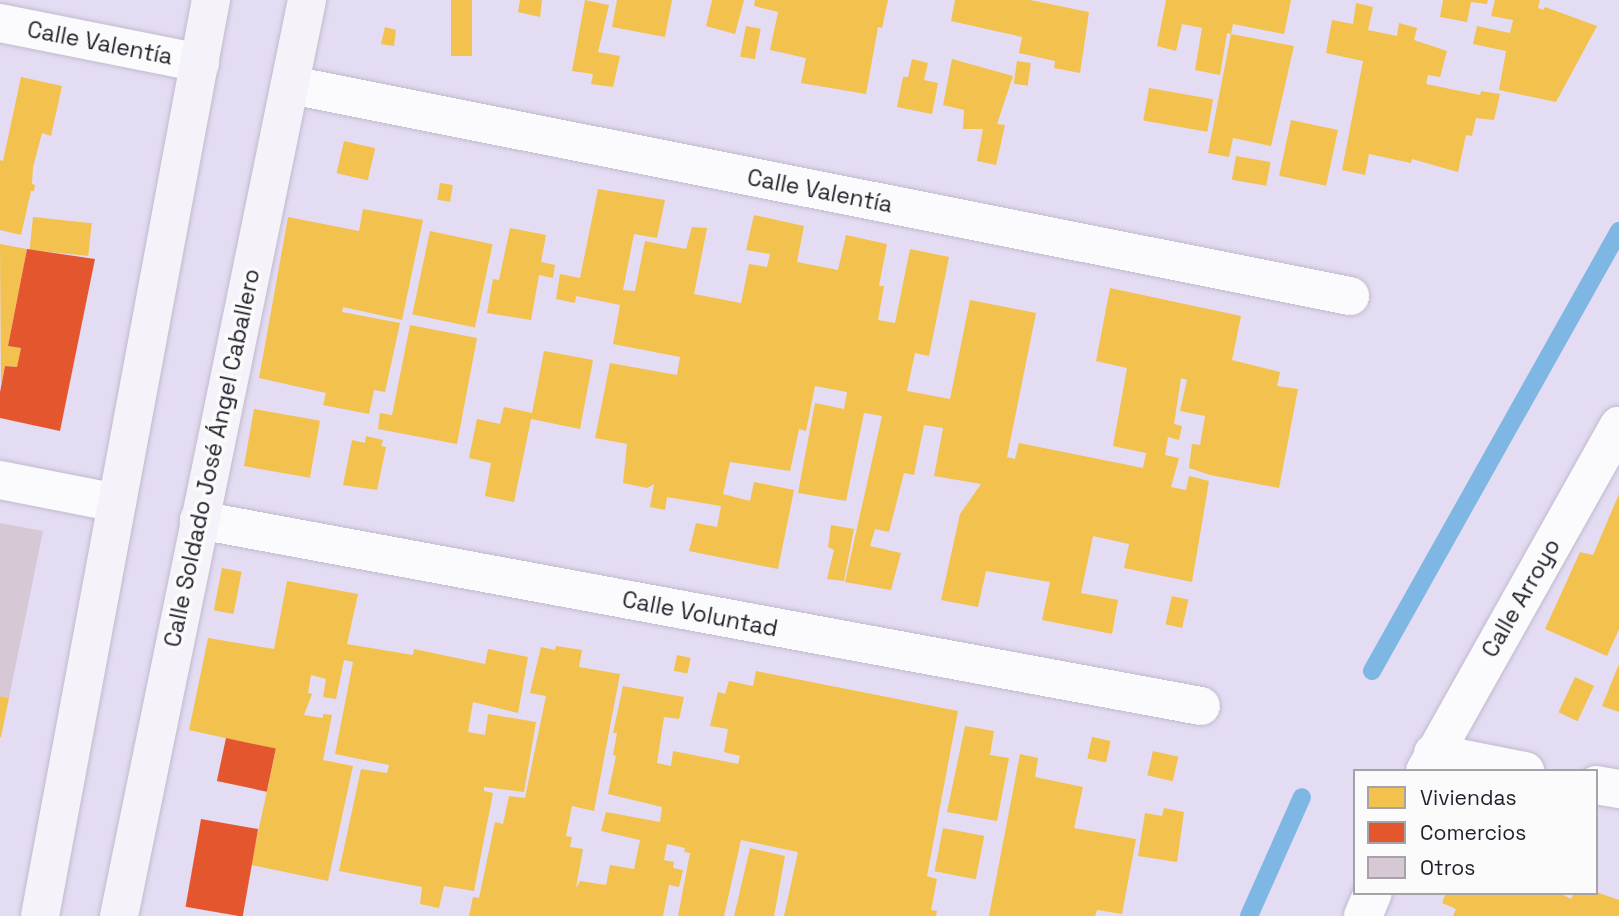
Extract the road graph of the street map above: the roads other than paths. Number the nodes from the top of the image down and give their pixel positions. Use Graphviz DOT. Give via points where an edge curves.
graph roads {
  1 [pos="211,0"];
  2 [pos="307,0"];
  3 [pos="0,23"];
  4 [pos="200,63"];
  5 [pos="291,85"];
  6 [pos="1350,296"];
  7 [pos="1619,426"];
  8 [pos="0,480"];
  9 [pos="117,503"];
  10 [pos="199,520"];
  11 [pos="1201,706"];
  12 [pos="1429,762"];
  13 [pos="1504,769"];
  14 [pos="1598,785"];
  15 [pos="1619,789"];
  16 [pos="1372,895"];
  17 [pos="40,916"];
  18 [pos="120,916"];
  19 [pos="1363,916"];
  1 -- 4 [label="street"];
  2 -- 5 [label="street, Calle Soldado José Ángel Caballero"];
  3 -- 4 [label="street, Calle Valentía"];
  4 -- 9 [label="street"];
  5 -- 6 [label="street, Calle Valentía"];
  5 -- 10 [label="street, Calle Soldado José Ángel Caballero"];
  7 -- 12 [label="street, Calle Arroyo"];
  8 -- 9 [label="street"];
  9 -- 17 [label="street"];
  10 -- 11 [label="street, Calle Voluntad"];
  10 -- 18 [label="street, Calle Soldado José Ángel Caballero"];
  12 -- 13 [label="street"];
  14 -- 15 [label="street"];
  16 -- 19 [label="street"];
}
